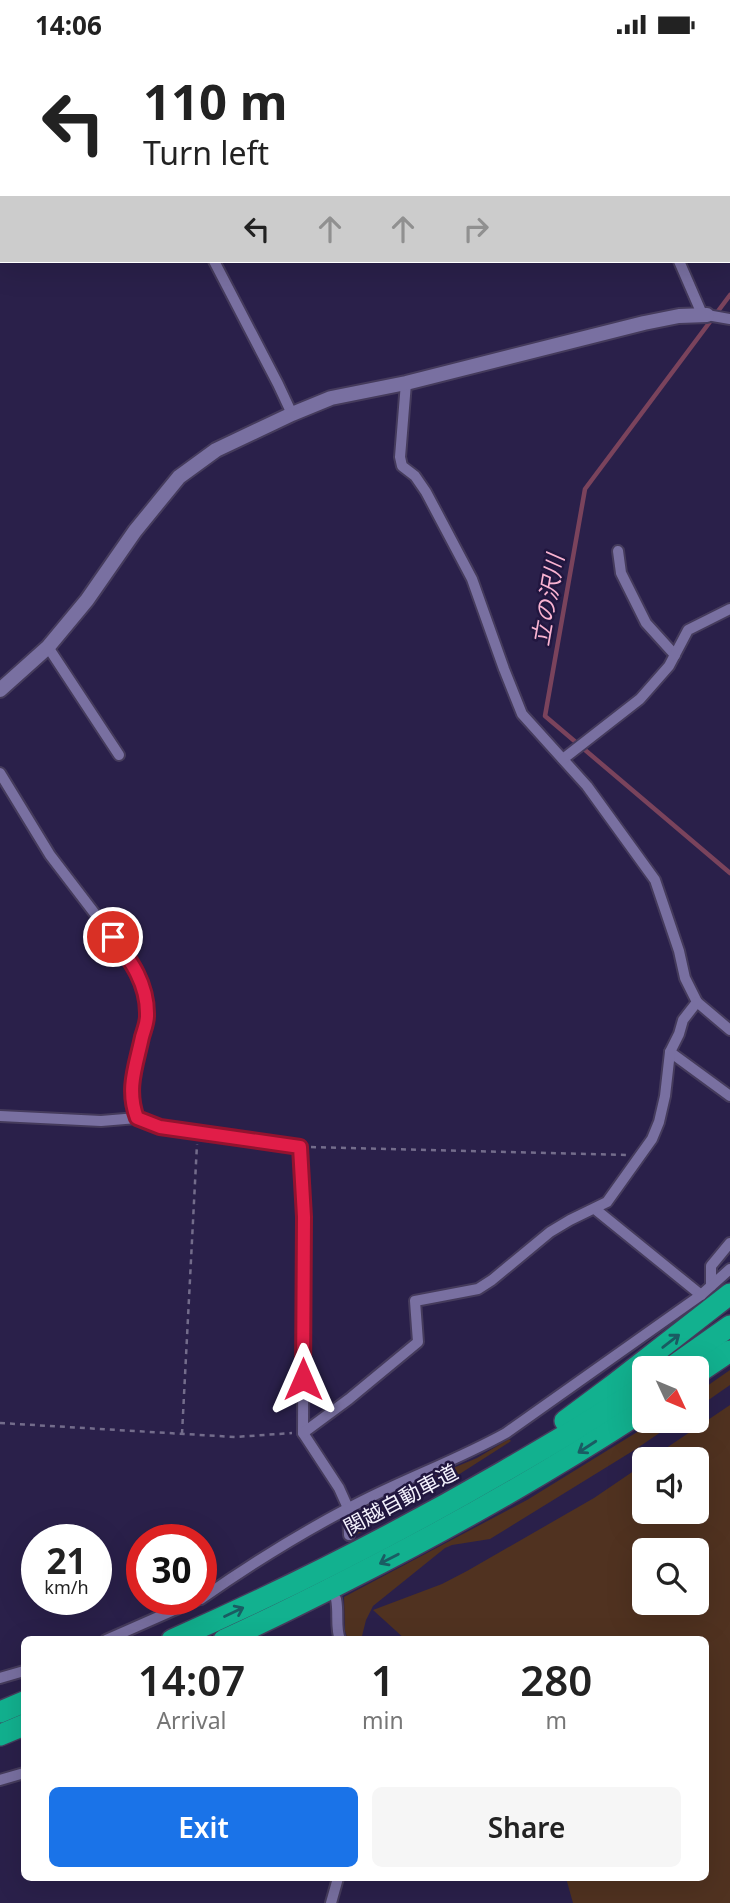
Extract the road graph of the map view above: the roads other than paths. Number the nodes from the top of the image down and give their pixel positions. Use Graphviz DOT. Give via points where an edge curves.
graph roads {
  1 [pos="215,263"];
  2 [pos="680,263"];
  3 [pos="705,315"];
  4 [pos="730,319"];
  5 [pos="406,383"];
  6 [pos="292,415"];
  7 [pos="618,551"];
  8 [pos="730,608"];
  9 [pos="48,647"];
  10 [pos="675,655"];
  11 [pos="0,690"];
  12 [pos="119,755"];
  13 [pos="563,759"];
  14 [pos="0,773"];
  15 [pos="697,1002"];
  16 [pos="730,1030"];
  17 [pos="670,1052"];
  18 [pos="730,1096"];
  19 [pos="0,1116"];
  20 [pos="137,1118"];
  21 [pos="595,1209"];
  22 [pos="730,1243"];
  23 [pos="730,1269"];
  24 [pos="721,1290"];
  25 [pos="701,1295"];
  26 [pos="730,1326"];
  27 [pos="730,1351"];
  28 [pos="687,1356"];
  29 [pos="709,1365"];
  30 [pos="632,1393"];
  31 [pos="632,1418"];
  32 [pos="303,1433"];
  33 [pos="348,1508"];
  34 [pos="393,1533"];
  35 [pos="349,1535"];
  36 [pos="217,1587"];
  37 [pos="336,1599"];
  38 [pos="163,1615"];
  39 [pos="115,1636"];
  40 [pos="181,1636"];
  41 [pos="232,1636"];
  42 [pos="339,1636"];
  43 [pos="21,1672"];
  44 [pos="0,1678"];
  45 [pos="21,1703"];
  46 [pos="0,1713"];
  47 [pos="21,1726"];
  48 [pos="0,1735"];
  49 [pos="21,1774"];
  50 [pos="0,1780"];
  51 [pos="337,1881"];
  52 [pos="331,1903"];
  1 -- 6 [label="street"];
  2 -- 3 [label="street"];
  3 -- 4 [label="street"];
  3 -- 5 [label="street" via="644,323"];
  5 -- 6 [label="street" via="331,398"];
  5 -- 13 [label="street" via="401,466 426,492 472,579 522,714"];
  6 -- 9 [label="street" via="216,450 179,477"];
  7 -- 10 [label="street" via="621,573 646,623"];
  8 -- 10 [label="street" via="688,629"];
  9 -- 11 [label="street"];
  9 -- 12 [label="street"];
  10 -- 13 [label="street" via="640,699"];
  13 -- 15 [label="street" via="655,880 685,978"];
  14 -- 20 [label="street" via="50,855 139,975 147,1015 132,1085"];
  15 -- 16 [label="street"];
  15 -- 17 [label="street" via="683,1020"];
  17 -- 18 [label="street"];
  17 -- 21 [label="street" via="665,1096 652,1139 607,1202"];
  19 -- 20 [label="street" via="101,1121"];
  20 -- 32 [label="street" via="160,1127 300,1147"];
  21 -- 25 [label="street"];
  21 -- 32 [label="street" via="550,1233 478,1289 415,1301 418,1342"];
  22 -- 24 [label="street" via="711,1266"];
  23 -- 24 [label="street"];
  24 -- 25 [label="street"];
  34 -- 24 [label="highway, one-way" via="556,1427 622,1378"];
  25 -- 33 [label="street" via="506,1433"];
  26 -- 28 [label="highway"];
  27 -- 29 [label="highway"];
  30 -- 34 [label="highway, 関越自動車道"];
  31 -- 41 [label="highway, one-way" via="475,1513"];
  32 -- 33 [label="street"];
  33 -- 35 [label="street"];
  33 -- 36 [label="street"];
  40 -- 34 [label="highway, 関越自動車道, one-way"];
  37 -- 42 [label="street"];
  38 -- 39 [label="street"];
  43 -- 44 [label="street"];
  45 -- 46 [label="highway"];
  47 -- 48 [label="highway"];
  49 -- 50 [label="street"];
  51 -- 52 [label="street"];
}
